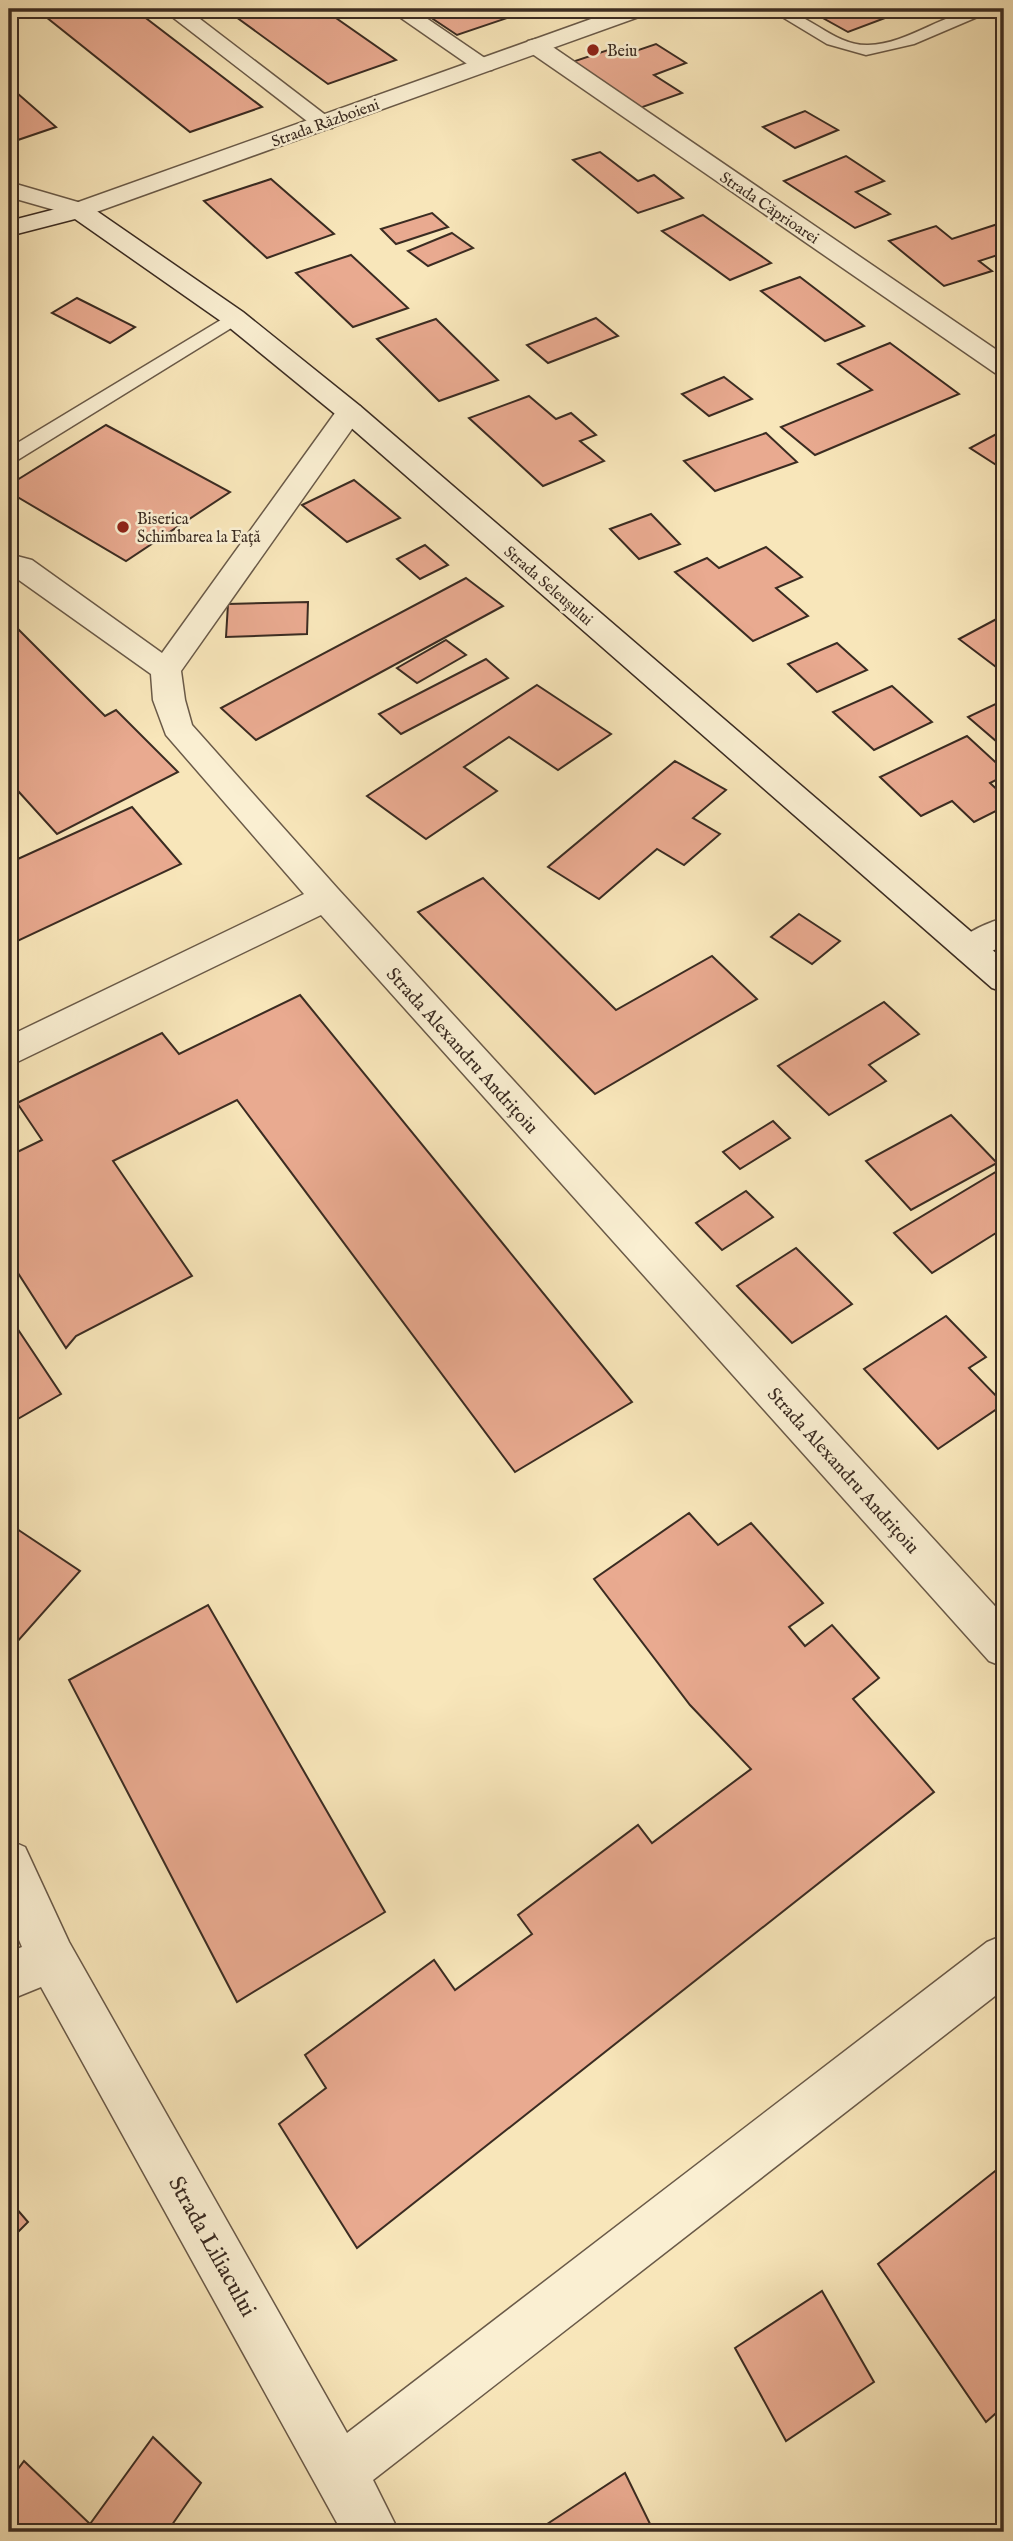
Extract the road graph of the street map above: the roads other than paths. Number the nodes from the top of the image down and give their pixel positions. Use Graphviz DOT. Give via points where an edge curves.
graph roads {
  1 [pos="173,9"];
  2 [pos="399,9"];
  3 [pos="639,9"];
  4 [pos="777,9"];
  5 [pos="983,9"];
  6 [pos="536,46"];
  7 [pos="484,65"];
  8 [pos="324,123"];
  9 [pos="9,188"];
  10 [pos="79,211"];
  11 [pos="9,214"];
  12 [pos="9,229"];
  13 [pos="234,318"];
  14 [pos="1004,367"];
  15 [pos="350,412"];
  16 [pos="9,457"];
  17 [pos="9,563"];
  18 [pos="166,670"];
  19 [pos="326,898"];
  20 [pos="1004,930"];
  21 [pos="970,949"];
  22 [pos="1004,979"];
  23 [pos="9,1052"];
  24 [pos="1004,1647"];
  25 [pos="9,1863"];
  26 [pos="1004,1959"];
  27 [pos="31,1968"];
  28 [pos="340,2472"];
  29 [pos="372,2532"];
  1 -- 8 [label="street"];
  2 -- 7 [label="street"];
  3 -- 6 [label="street, Strada Războieni"];
  4 -- 5 [label="lane" via="841,44 864,50 887,47"];
  6 -- 7 [label="street, Strada Războieni"];
  6 -- 14 [label="street, Strada Căprioarei"];
  7 -- 8 [label="street, Strada Războieni"];
  8 -- 10 [label="street, Strada Războieni"];
  9 -- 10 [label="street, Strada Seleușului"];
  10 -- 11 [label="street"];
  10 -- 12 [label="street, Strada Războieni"];
  10 -- 13 [label="street, Strada Seleușului"];
  13 -- 15 [label="street, Strada Seleușului"];
  13 -- 16 [label="lane"];
  15 -- 18 [label="street"];
  15 -- 21 [label="street, Strada Seleușului"];
  17 -- 18 [label="street" via="22,567"];
  18 -- 19 [label="street, Strada Alexandru Andrițoiu" via="177,728"];
  19 -- 23 [label="street"];
  19 -- 24 [label="street, Strada Alexandru Andrițoiu"];
  20 -- 21 [label="street"];
  21 -- 22 [label="street, Strada Seleușului"];
  25 -- 27 [label="street, Strada Liliacului"];
  26 -- 28 [label="street"];
  27 -- 28 [label="street, Strada Liliacului"];
  28 -- 29 [label="street, Strada Liliacului"];
}
